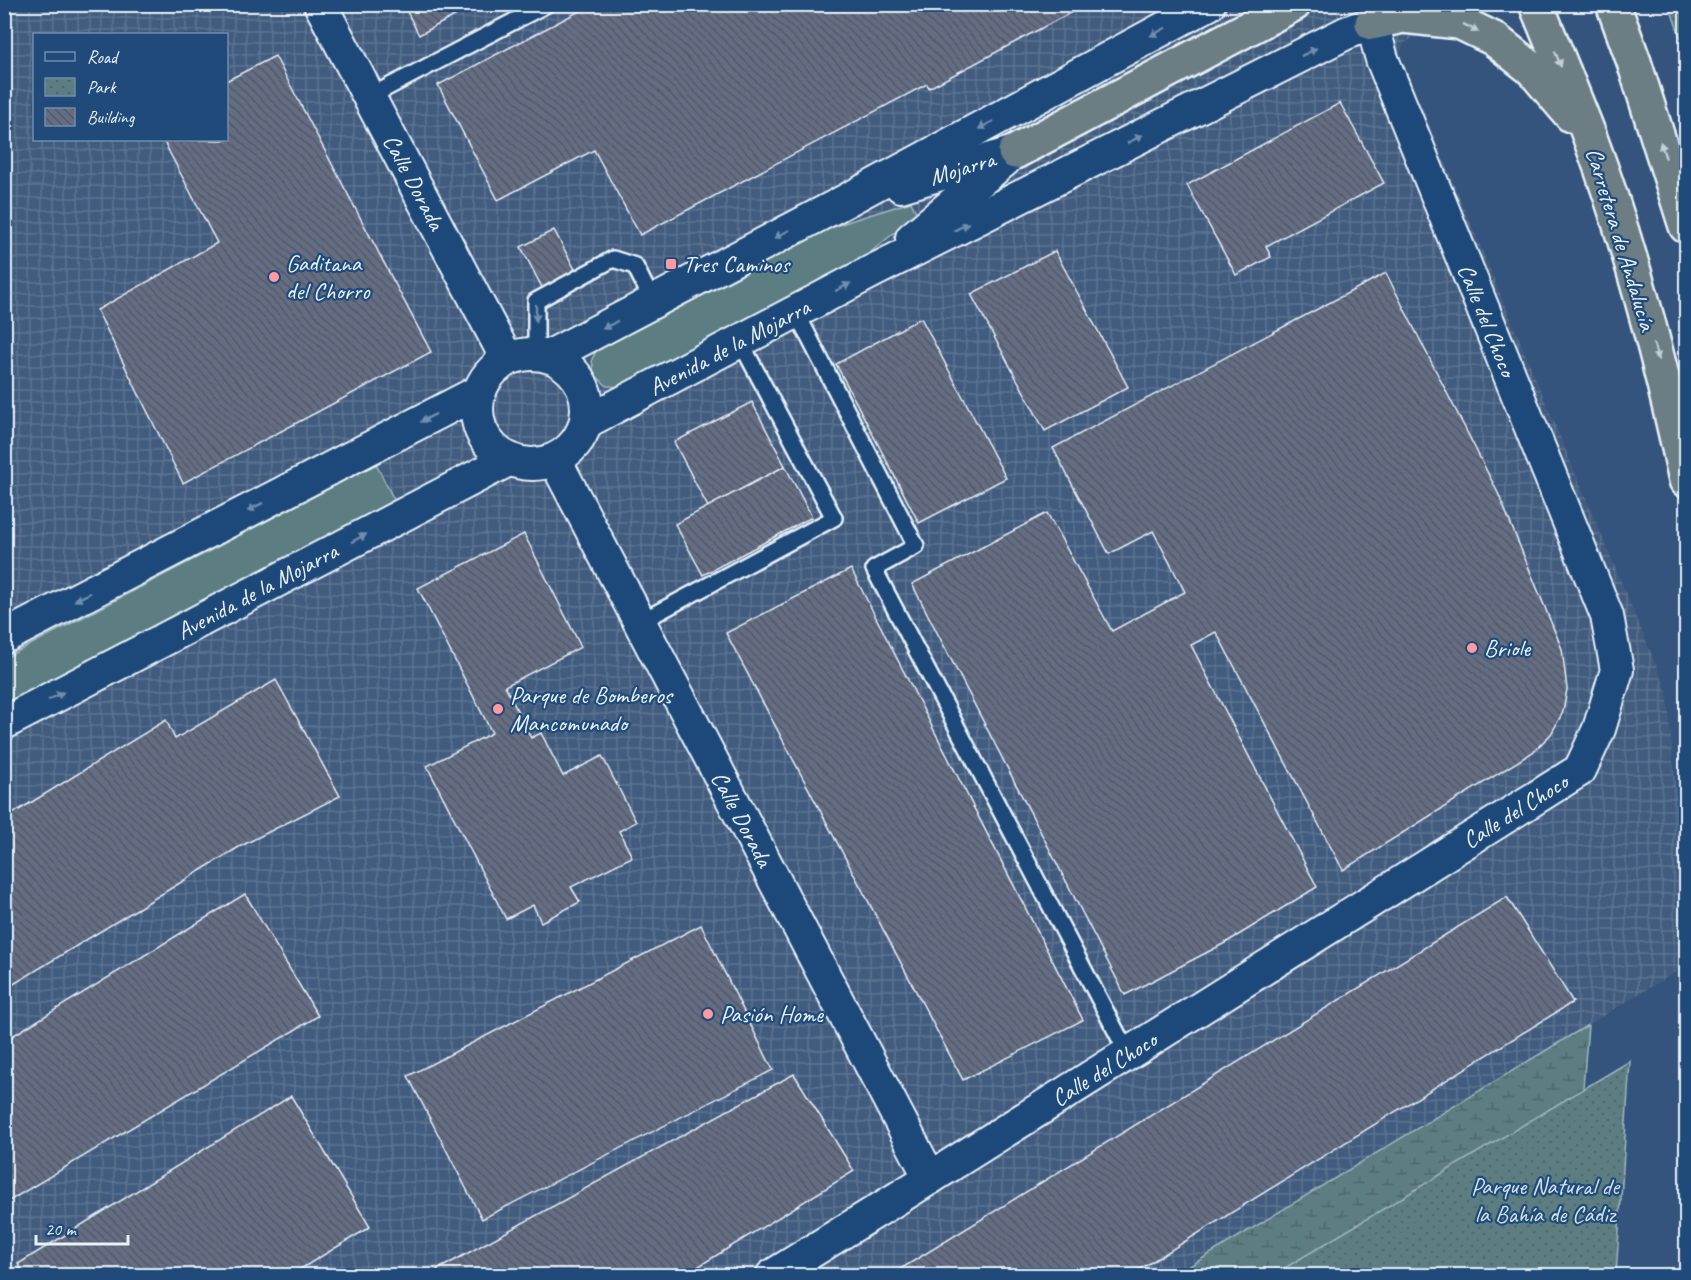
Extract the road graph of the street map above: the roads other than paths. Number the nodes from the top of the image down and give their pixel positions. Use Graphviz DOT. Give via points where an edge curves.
graph roads {
  1 [pos="320,4"];
  2 [pos="547,4"];
  3 [pos="1209,4"];
  4 [pos="1294,4"];
  5 [pos="1536,4"];
  6 [pos="1612,4"];
  7 [pos="1372,23"];
  8 [pos="369,97"];
  9 [pos="1589,136"];
  10 [pos="1015,152"];
  11 [pos="834,207"];
  12 [pos="1686,226"];
  13 [pos="871,272"];
  14 [pos="653,302"];
  15 [pos="796,312"];
  16 [pos="740,341"];
  17 [pos="531,356"];
  18 [pos="480,391"];
  19 [pos="586,422"];
  20 [pos="510,459"];
  21 [pos="555,460"];
  22 [pos="1686,480"];
  23 [pos="639,622"];
  24 [pos="4,637"];
  25 [pos="4,723"];
  26 [pos="1128,1054"];
  27 [pos="930,1179"];
  28 [pos="772,1275"];
  1 -- 8 [label="street, Calle Dorada"];
  2 -- 8 [label="lane"];
  3 -- 11 [label="street, one-way"];
  4 -- 10 [label="highway"];
  5 -- 9 [label="highway, Carretera de Andalucía, one-way"];
  12 -- 6 [label="highway, one-way"];
  7 -- 9 [label="highway, one-way" via="1403,16 1459,22 1494,39 1532,69"];
  13 -- 7 [label="street, one-way"];
  7 -- 26 [label="street, Calle del Choco" via="1382,59 1606,616 1617,670 1599,729 1580,770"];
  8 -- 17 [label="street, Calle Dorada"];
  9 -- 22 [label="highway, Carretera de Andalucía, one-way" via="1625,242 1664,378"];
  10 -- 11 [label="street, Mojarra"];
  10 -- 13 [label="street, Mojarra"];
  11 -- 14 [label="street, one-way"];
  15 -- 13 [label="street, Avenida de la Mojarra, one-way"];
  14 -- 17 [label="street, one-way"];
  14 -- 17 [label="lane, one-way" via="635,266 613,259 536,301"];
  15 -- 16 [label="street, Avenida de la Mojarra"];
  15 -- 26 [label="lane" via="916,546 874,568"];
  16 -- 19 [label="street, Avenida de la Mojarra"];
  16 -- 23 [label="lane" via="834,518"];
  17 -- 18 [label="street" via="495,367"];
  17 -- 19 [label="street" via="565,364 576,375 588,405"];
  18 -- 20 [label="street" via="477,407 485,438"];
  18 -- 24 [label="street, one-way"];
  19 -- 21 [label="street" via="569,451"];
  20 -- 21 [label="street" via="530,464"];
  25 -- 20 [label="street, Avenida de la Mojarra, one-way"];
  21 -- 23 [label="street, Calle Dorada"];
  23 -- 27 [label="street, Calle Dorada"];
  26 -- 27 [label="street, Calle del Choco"];
  27 -- 28 [label="street, Calle del Choco"];
}
